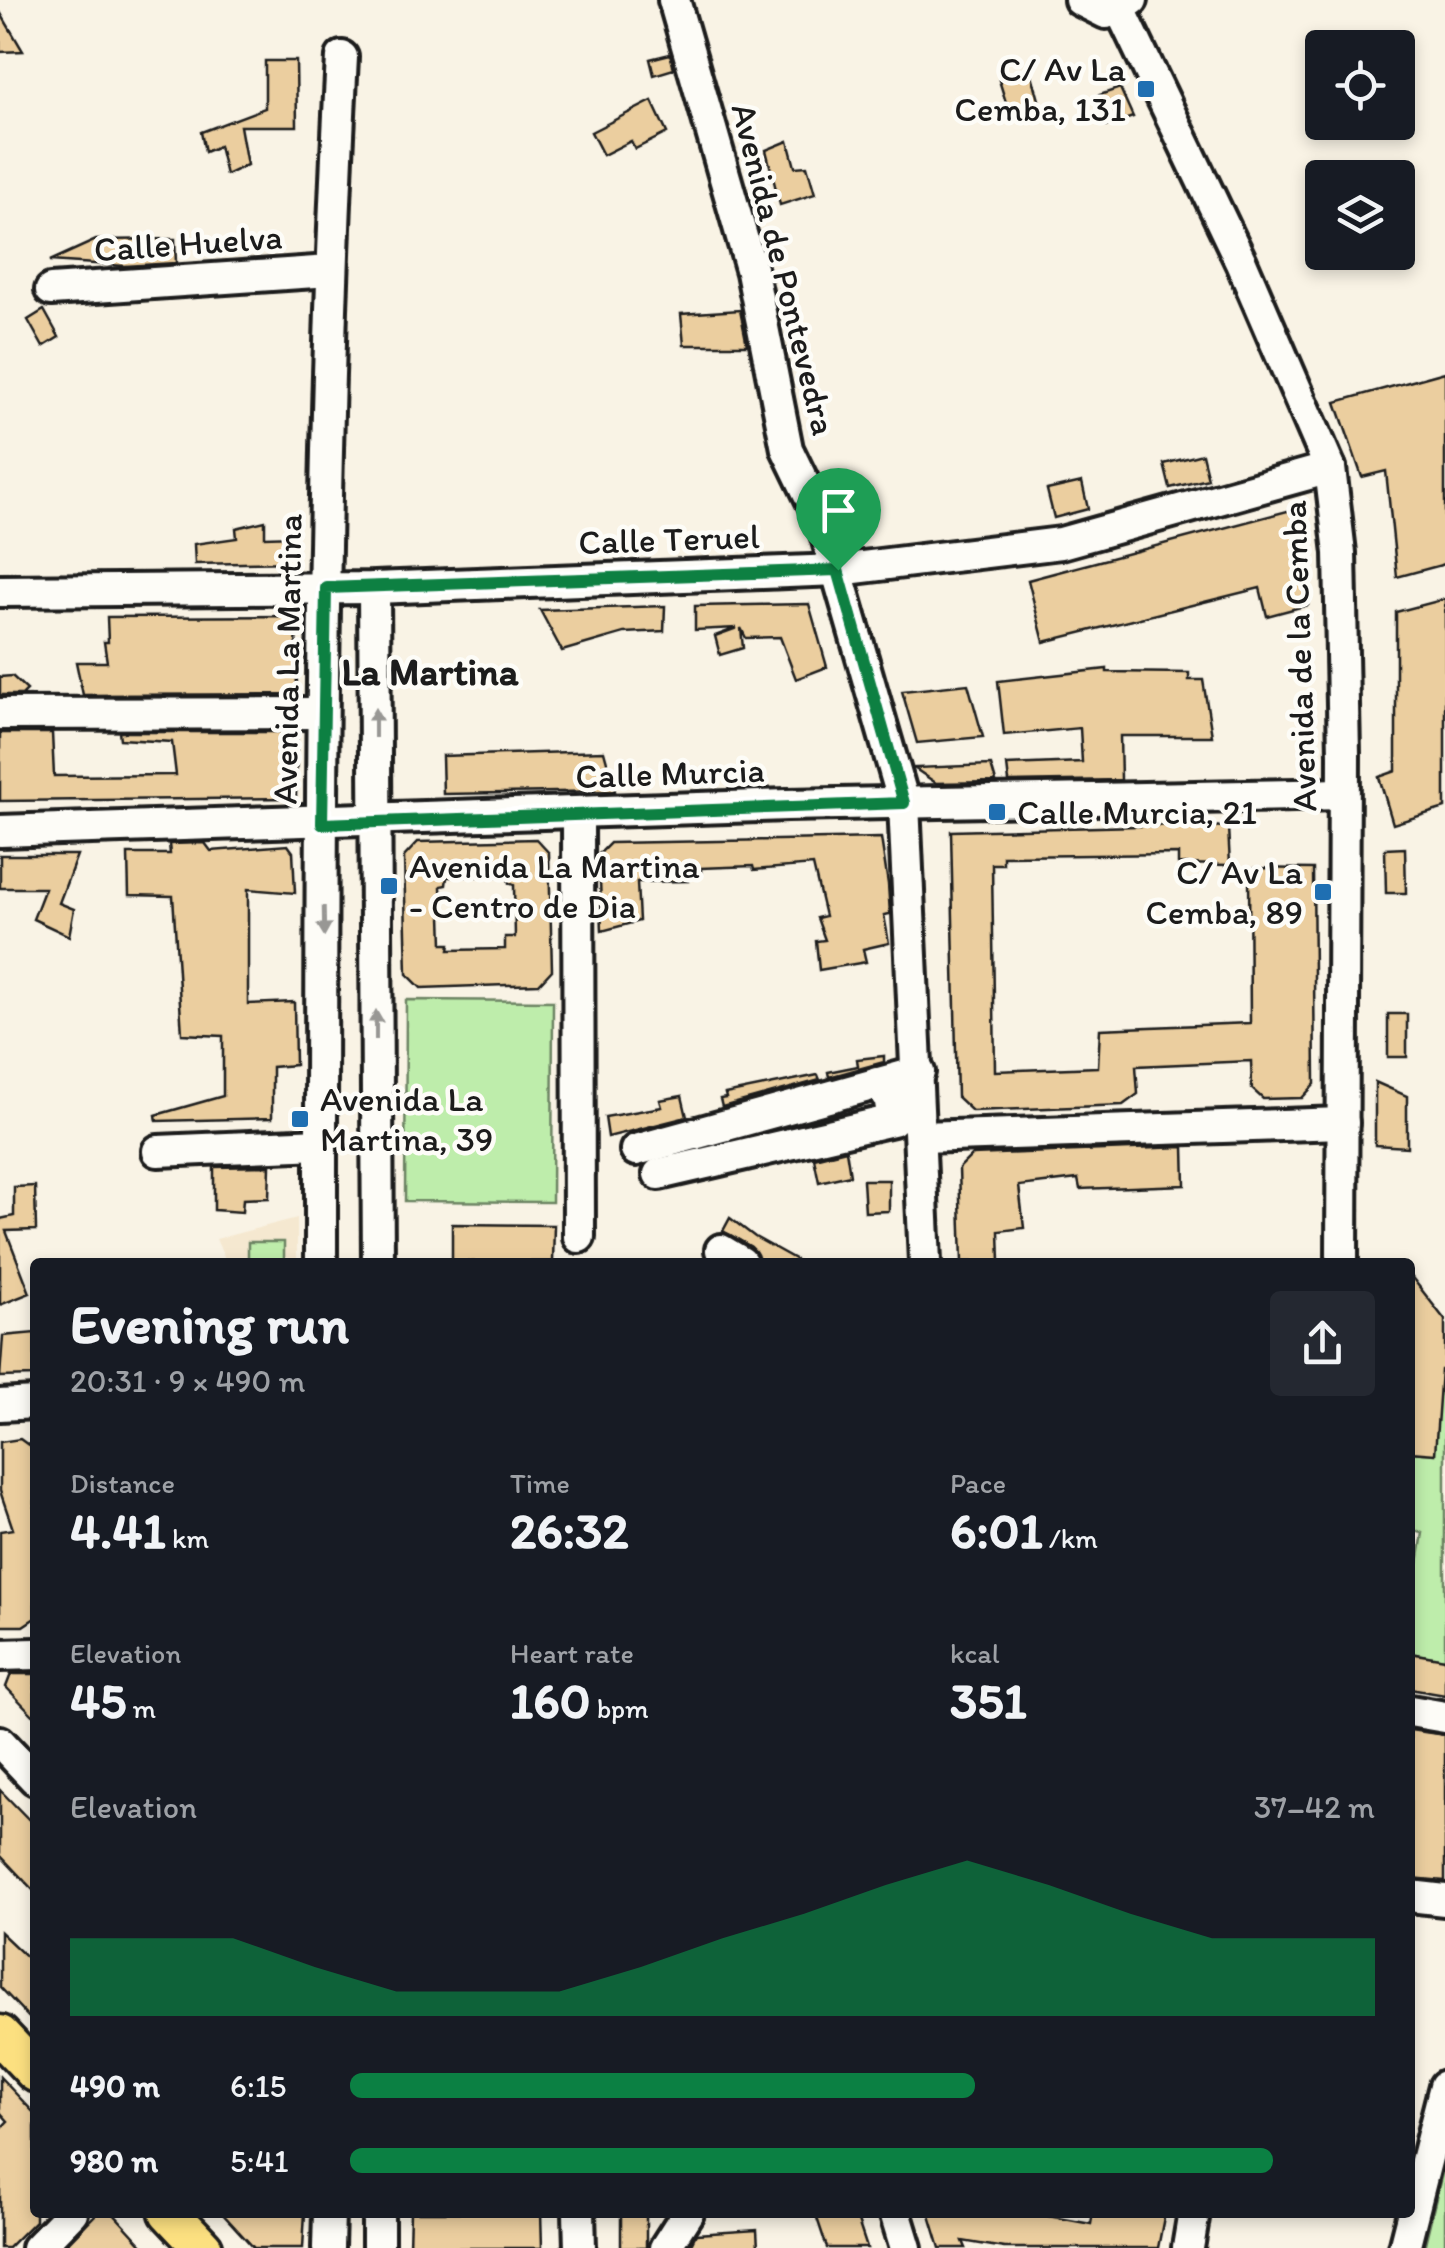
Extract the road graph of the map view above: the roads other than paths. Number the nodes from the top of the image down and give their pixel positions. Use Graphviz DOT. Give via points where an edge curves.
graph roads {
  1 [pos="674,0"];
  2 [pos="1080,0"];
  3 [pos="1126,5"];
  4 [pos="342,57"];
  5 [pos="330,271"];
  6 [pos="50,290"];
  7 [pos="1330,468"];
  8 [pos="838,570"];
  9 [pos="326,588"];
  10 [pos="374,588"];
  11 [pos="0,591"];
  12 [pos="0,714"];
  13 [pos="322,714"];
  14 [pos="1342,794"];
  15 [pos="904,803"];
  16 [pos="578,814"];
  17 [pos="376,821"];
  18 [pos="322,824"];
  19 [pos="0,831"];
  20 [pos="919,1072"];
  21 [pos="877,1083"];
  22 [pos="1343,1123"];
  23 [pos="921,1138"];
  24 [pos="321,1144"];
  25 [pos="636,1150"];
  26 [pos="158,1151"];
  27 [pos="659,1174"];
  28 [pos="579,1237"];
  29 [pos="321,1258"];
  30 [pos="378,1258"];
  31 [pos="925,1258"];
  32 [pos="1342,1258"];
  33 [pos="30,1403"];
  34 [pos="0,1406"];
  35 [pos="30,1654"];
  36 [pos="0,1655"];
  37 [pos="1415,1712"];
  38 [pos="1445,1717"];
  39 [pos="0,1742"];
  40 [pos="30,1774"];
  41 [pos="1415,1897"];
  42 [pos="1445,1900"];
  43 [pos="0,2035"];
  44 [pos="30,2067"];
  45 [pos="1445,2086"];
  46 [pos="1415,2205"];
  47 [pos="66,2218"];
  48 [pos="175,2218"];
  49 [pos="329,2218"];
  50 [pos="378,2218"];
  51 [pos="579,2218"];
  52 [pos="684,2218"];
  53 [pos="897,2218"];
  54 [pos="1193,2218"];
  55 [pos="1412,2218"];
  56 [pos="37,2248"];
  57 [pos="203,2248"];
  58 [pos="328,2248"];
  59 [pos="378,2248"];
  60 [pos="580,2248"];
  61 [pos="664,2248"];
  62 [pos="906,2248"];
  63 [pos="1188,2248"];
  64 [pos="1404,2248"];
  1 -- 8 [label="street, Avenida de Pontevedra" via="752,272 787,448 813,496"];
  2 -- 3 [label="street" via="1092,10"];
  3 -- 7 [label="street, Avenida de la Cemba"];
  4 -- 5 [label="street, Avenida La Martina"];
  5 -- 6 [label="street, Calle Huelva"];
  5 -- 9 [label="street, Avenida La Martina"];
  7 -- 8 [label="street, Calle Teruel" via="1061,542"];
  7 -- 14 [label="street, Avenida de la Cemba" via="1340,552"];
  8 -- 10 [label="street, Calle Teruel"];
  8 -- 15 [label="street, Avenida de Pontevedra"];
  9 -- 10 [label="street, Calle Teruel"];
  9 -- 11 [label="street, Calle Teruel"];
  9 -- 13 [label="street, Avenida La Martina"];
  17 -- 10 [label="street, one-way"];
  12 -- 13 [label="street"];
  13 -- 18 [label="street, Avenida La Martina"];
  14 -- 15 [label="street, Calle Murcia"];
  14 -- 22 [label="street, Avenida de la Cemba"];
  15 -- 16 [label="street, Calle Murcia"];
  15 -- 20 [label="street, Avenida de Pontevedra"];
  16 -- 17 [label="street, Calle Murcia"];
  16 -- 28 [label="street"];
  17 -- 18 [label="street, Calle Murcia"];
  30 -- 17 [label="street, one-way"];
  18 -- 19 [label="street, Calle Murcia"];
  18 -- 24 [label="street, Avenida La Martina, one-way"];
  20 -- 21 [label="street"];
  20 -- 23 [label="street, Avenida de Pontevedra"];
  21 -- 25 [label="street"];
  21 -- 27 [label="street" via="889,1096 893,1120"];
  22 -- 23 [label="street"];
  22 -- 32 [label="street, Avenida de la Cemba"];
  23 -- 31 [label="street, Avenida de Pontevedra"];
  24 -- 26 [label="street"];
  24 -- 29 [label="street, Avenida La Martina"];
  33 -- 34 [label="street"];
  35 -- 36 [label="street"];
  37 -- 38 [label="street"];
  39 -- 40 [label="street"];
  41 -- 42 [label="street"];
  43 -- 44 [label="main road"];
  45 -- 46 [label="street"];
  47 -- 56 [label="street"];
  48 -- 57 [label="main road"];
  49 -- 58 [label="street"];
  50 -- 59 [label="street"];
  51 -- 60 [label="street"];
  52 -- 61 [label="street"];
  53 -- 62 [label="street"];
  54 -- 63 [label="street"];
  55 -- 64 [label="street"];
}
